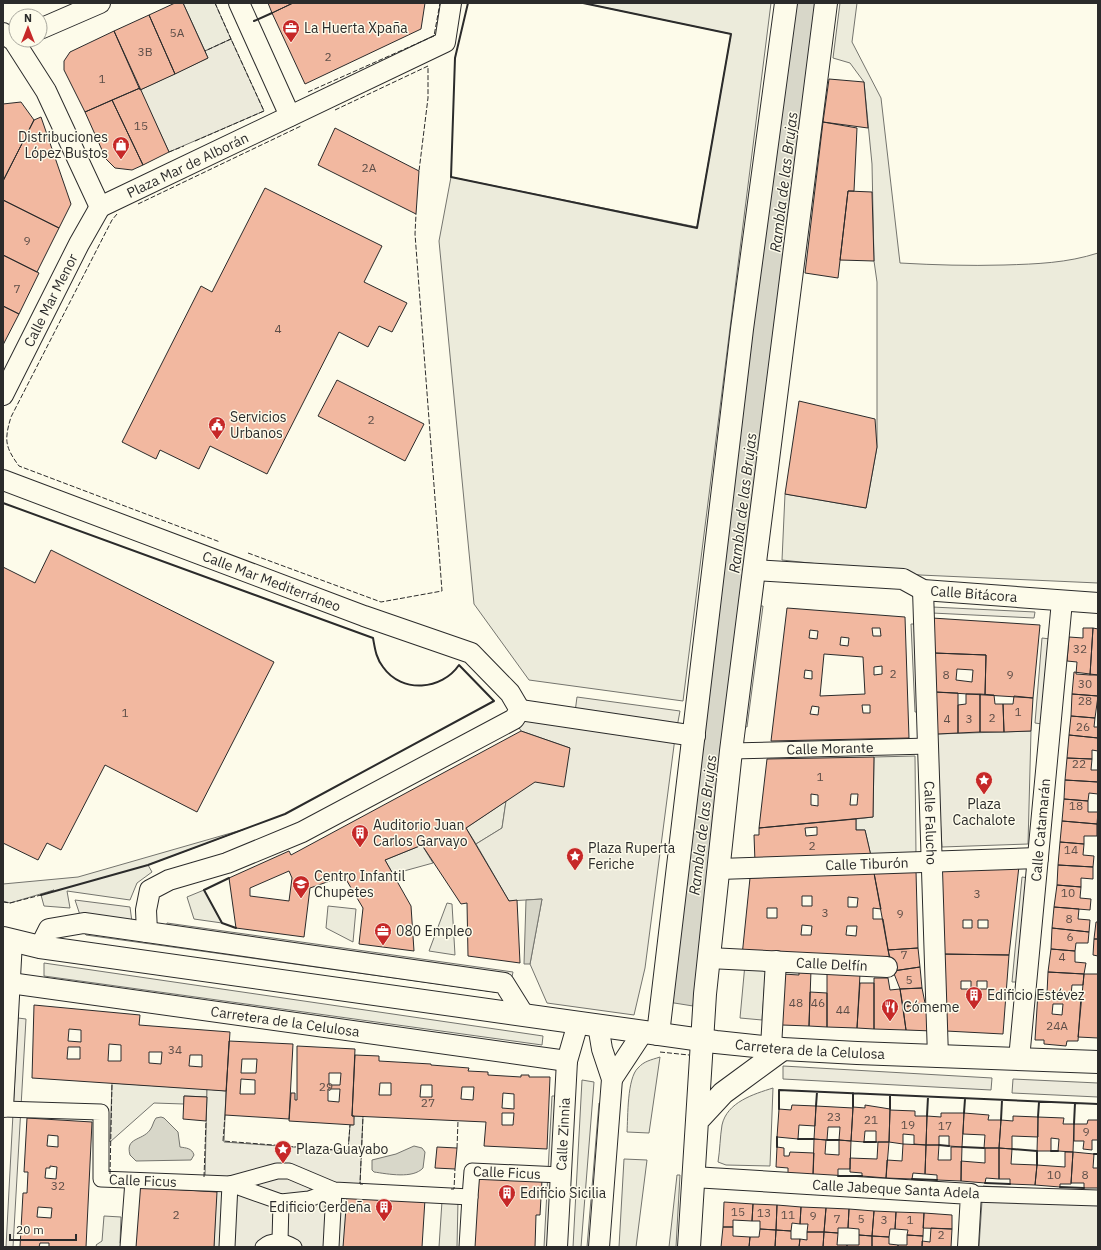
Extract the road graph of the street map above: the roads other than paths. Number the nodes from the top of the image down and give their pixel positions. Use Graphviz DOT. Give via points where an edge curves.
graph roads {
  1 [pos="100,3"];
  2 [pos="239,3"];
  3 [pos="451,3"];
  4 [pos="786,3"];
  5 [pos="826,3"];
  6 [pos="48,26"];
  7 [pos="14,48"];
  8 [pos="290,116"];
  9 [pos="100,207"];
  10 [pos="3,394"];
  11 [pos="3,480"];
  12 [pos="755,570"];
  13 [pos="923,590"];
  14 [pos="1062,601"];
  15 [pos="1098,603"];
  16 [pos="520,710"];
  17 [pos="695,736"];
  18 [pos="929,746"];
  19 [pos="731,751"];
  20 [pos="1038,858"];
  21 [pos="931,862"];
  22 [pos="719,869"];
  23 [pos="147,932"];
  24 [pos="7,940"];
  25 [pos="40,947"];
  26 [pos="709,958"];
  27 [pos="776,961"];
  28 [pos="887,967"];
  29 [pos="6,983"];
  30 [pos="524,1015"];
  31 [pos="588,1024"];
  32 [pos="651,1033"];
  33 [pos="703,1040"];
  34 [pos="777,1048"];
  35 [pos="938,1057"];
  36 [pos="1019,1059"];
  37 [pos="567,1061"];
  38 [pos="1098,1062"];
  39 [pos="612,1079"];
  40 [pos="3,1108"];
  41 [pos="697,1121"];
  42 [pos="561,1175"];
  43 [pos="693,1177"];
  44 [pos="133,1181"];
  45 [pos="230,1184"];
  46 [pos="334,1190"];
  47 [pos="971,1194"];
  48 [pos="470,1197"];
  49 [pos="1098,1198"];
  50 [pos="281,1202"];
  51 [pos="280,1241"];
  52 [pos="128,1247"];
  53 [pos="227,1247"];
  54 [pos="263,1247"];
  55 [pos="294,1247"];
  56 [pos="331,1247"];
  57 [pos="467,1247"];
  58 [pos="557,1247"];
  59 [pos="599,1247"];
  60 [pos="689,1247"];
  61 [pos="968,1247"];
  1 -- 6 [label="street"];
  2 -- 8 [label="street"];
  3 -- 8 [label="street, Plaza Mar de Alborán" via="444,42"];
  4 -- 17 [label="main road" via="742,329"];
  5 -- 12 [label="main road"];
  7 -- 9 [label="street" via="46,91"];
  8 -- 9 [label="street, Plaza Mar de Alborán"];
  9 -- 10 [label="street, Calle Mar Menor"];
  11 -- 16 [label="street, Calle Mar Mediterráneo" via="364,616 471,653 510,693"];
  12 -- 13 [label="street, Calle Bitácora" via="904,579"];
  12 -- 19 [label="main road"];
  13 -- 14 [label="street, Calle Bitácora"];
  13 -- 18 [label="street, Calle Falucho"];
  14 -- 15 [label="street, Calle Bitácora"];
  14 -- 20 [label="street, Calle Catamarán"];
  16 -- 17 [label="street"];
  16 -- 23 [label="street" via="514,719 302,832 227,863 168,880 150,890 146,910"];
  17 -- 32 [label="main road"];
  18 -- 19 [label="street, Calle Morante"];
  18 -- 21 [label="street, Calle Falucho"];
  19 -- 22 [label="main road"];
  20 -- 21 [label="street, Calle Tiburón"];
  20 -- 36 [label="street, Calle Catamarán"];
  21 -- 22 [label="street, Calle Tiburón"];
  21 -- 35 [label="street, Calle Falucho"];
  22 -- 26 [label="main road"];
  23 -- 25 [label="street" via="84,923 49,929"];
  23 -- 30 [label="street" via="504,983"];
  24 -- 25 [label="main road, Carretera de la Celulosa"];
  24 -- 29 [label="street"];
  25 -- 30 [label="main road, Carretera de la Celulosa"];
  26 -- 27 [label="street, Calle Delfín"];
  26 -- 33 [label="main road"];
  27 -- 28 [label="street, Calle Delfín"];
  27 -- 34 [label="street, Calle Delfín"];
  29 -- 37 [label="street, Carretera de la Celulosa"];
  29 -- 40 [label="street"];
  30 -- 31 [label="main road, Carretera de la Celulosa"];
  31 -- 32 [label="main road, Carretera de la Celulosa"];
  31 -- 37 [label="street, Calle Zinnia"];
  31 -- 39 [label="street" via="602,1049"];
  32 -- 33 [label="main road, Carretera de la Celulosa"];
  32 -- 39 [label="street"];
  33 -- 34 [label="main road, Carretera de la Celulosa"];
  33 -- 41 [label="main road"];
  34 -- 35 [label="main road, Carretera de la Celulosa"];
  34 -- 41 [label="main road" via="723,1094"];
  35 -- 36 [label="main road, Carretera de la Celulosa"];
  36 -- 38 [label="main road, Carretera de la Celulosa"];
  37 -- 42 [label="street, Calle Zinnia"];
  39 -- 59 [label="street"];
  40 -- 44 [label="street, Calle Ficus" via="101,1112 101,1179"];
  41 -- 43 [label="main road"];
  42 -- 48 [label="street, Calle Ficus" via="472,1171"];
  42 -- 58 [label="street, Calle Zinnia"];
  43 -- 47 [label="street, Calle Jabeque Santa Adela"];
  43 -- 60 [label="main road"];
  44 -- 45 [label="street, Calle Ficus"];
  44 -- 52 [label="street"];
  45 -- 46 [label="street, Calle Ficus" via="276,1171 289,1171"];
  45 -- 50 [label="street, Calle Ficus"];
  45 -- 53 [label="street"];
  46 -- 48 [label="street, Calle Ficus"];
  46 -- 50 [label="street, Calle Ficus" via="309,1199"];
  46 -- 56 [label="street"];
  47 -- 49 [label="street, Calle Jabeque Santa Adela"];
  47 -- 61 [label="street"];
  48 -- 57 [label="street"];
  50 -- 51 [label="street"];
  51 -- 54 [label="street"];
  51 -- 55 [label="street"];
}
